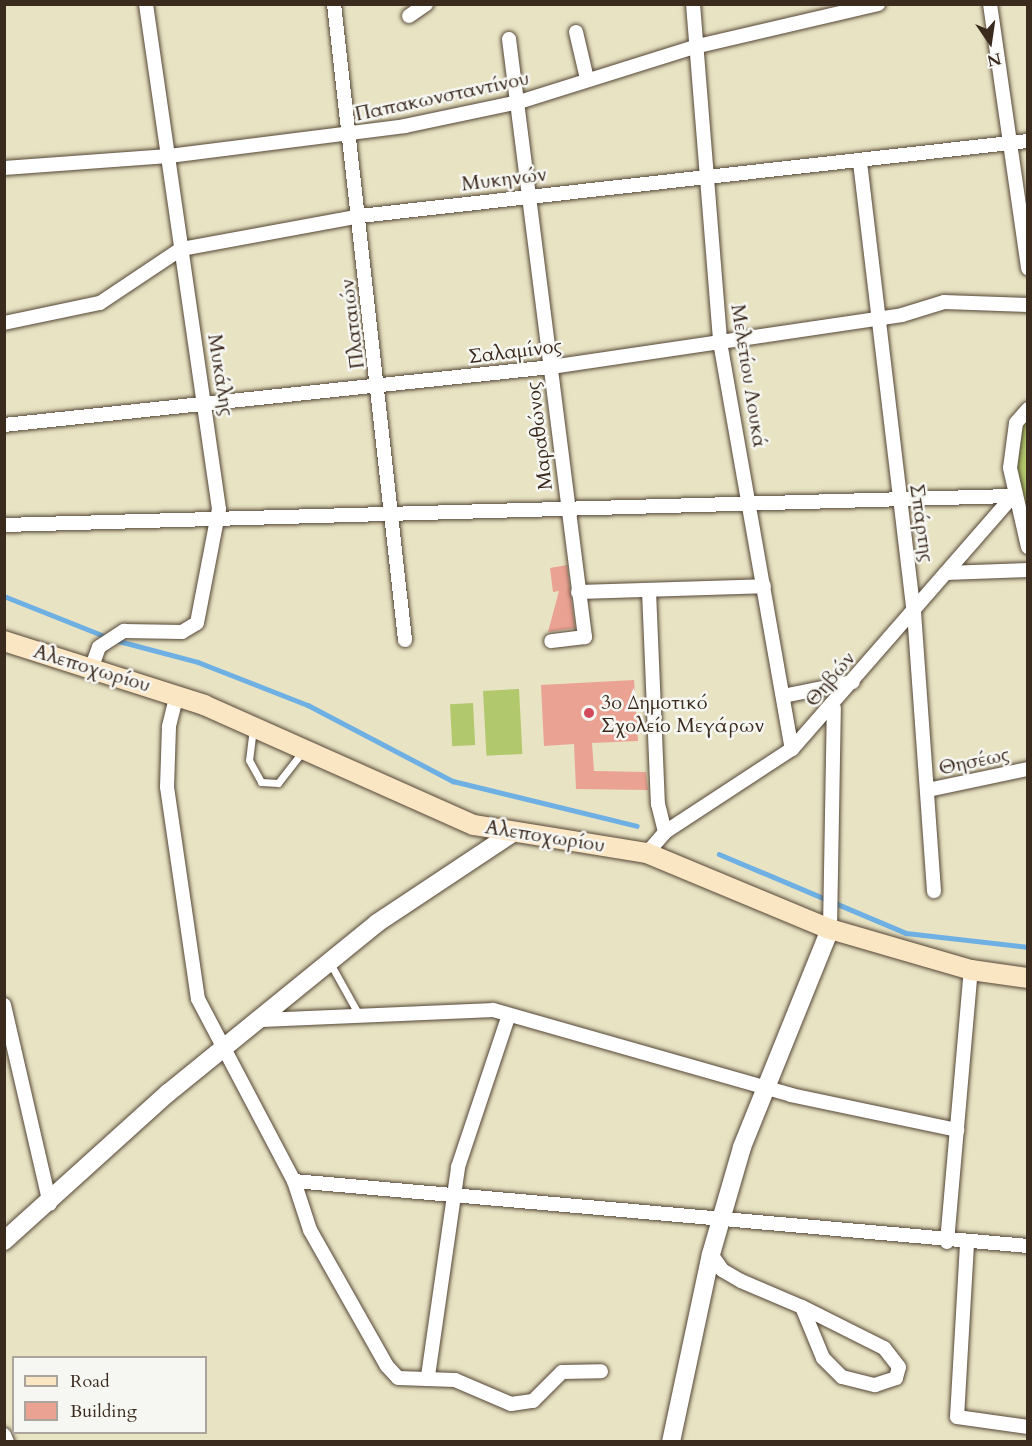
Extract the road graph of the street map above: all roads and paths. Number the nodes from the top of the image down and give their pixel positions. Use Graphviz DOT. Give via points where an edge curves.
graph roads {
  1 [pos="146,4"];
  2 [pos="334,4"];
  3 [pos="426,4"];
  4 [pos="693,4"];
  5 [pos="878,4"];
  6 [pos="990,4"];
  7 [pos="826,10"];
  8 [pos="409,16"];
  9 [pos="576,32"];
  10 [pos="509,39"];
  11 [pos="698,46"];
  12 [pos="587,79"];
  13 [pos="519,102"];
  14 [pos="350,136"];
  15 [pos="1028,141"];
  16 [pos="1011,144"];
  17 [pos="169,156"];
  18 [pos="860,162"];
  19 [pos="4,168"];
  20 [pos="707,176"];
  21 [pos="530,196"];
  22 [pos="360,216"];
  23 [pos="181,249"];
  24 [pos="1028,268"];
  25 [pos="1028,305"];
  26 [pos="876,320"];
  27 [pos="4,323"];
  28 [pos="720,342"];
  29 [pos="551,367"];
  30 [pos="379,388"];
  31 [pos="206,402"];
  32 [pos="1028,409"];
  33 [pos="4,424"];
  34 [pos="898,496"];
  35 [pos="1013,496"];
  36 [pos="749,502"];
  37 [pos="568,510"];
  38 [pos="392,516"];
  39 [pos="217,522"];
  40 [pos="4,525"];
  41 [pos="1028,547"];
  42 [pos="1028,570"];
  43 [pos="946,573"];
  44 [pos="764,586"];
  45 [pos="649,591"];
  46 [pos="578,592"];
  47 [pos="914,612"];
  48 [pos="4,640"];
  49 [pos="405,640"];
  50 [pos="551,641"];
  51 [pos="91,669"];
  52 [pos="853,682"];
  53 [pos="177,694"];
  54 [pos="783,696"];
  55 [pos="834,708"];
  56 [pos="254,725"];
  57 [pos="305,748"];
  58 [pos="792,749"];
  59 [pos="1028,769"];
  60 [pos="928,790"];
  61 [pos="665,832"];
  62 [pos="511,834"];
  63 [pos="647,853"];
  64 [pos="934,891"];
  65 [pos="831,924"];
  66 [pos="330,963"];
  67 [pos="971,970"];
  68 [pos="1028,978"];
  69 [pos="4,1005"];
  70 [pos="359,1015"];
  71 [pos="509,1015"];
  72 [pos="263,1020"];
  73 [pos="223,1052"];
  74 [pos="768,1086"];
  75 [pos="957,1130"];
  76 [pos="294,1181"];
  77 [pos="454,1196"];
  78 [pos="50,1204"];
  79 [pos="724,1219"];
  80 [pos="4,1241"];
  81 [pos="947,1242"];
  82 [pos="967,1244"];
  83 [pos="1028,1246"];
  84 [pos="711,1254"];
  85 [pos="802,1307"];
  86 [pos="601,1371"];
  87 [pos="428,1376"];
  88 [pos="1028,1427"];
  89 [pos="5,1436"];
  90 [pos="7,1442"];
  91 [pos="671,1442"];
  1 -- 17 [label="street, Μυκάλης"];
  2 -- 14 [label="street, Πλαταιών"];
  3 -- 8 [label="street"];
  4 -- 11 [label="street, Μελετίου Λουκά"];
  5 -- 7 [label="street, Παπακωνσταντίνου"];
  6 -- 16 [label="street"];
  7 -- 11 [label="street, Παπακωνσταντίνου"];
  9 -- 12 [label="street"];
  10 -- 13 [label="street, Μαραθώνος"];
  11 -- 12 [label="street, Παπακωνσταντίνου"];
  11 -- 20 [label="street, Μελετίου Λουκά"];
  12 -- 13 [label="street, Παπακωνσταντίνου"];
  13 -- 14 [label="street, Παπακωνσταντίνου"];
  13 -- 21 [label="street, Μαραθώνος"];
  14 -- 17 [label="street, Παπακωνσταντίνου"];
  14 -- 22 [label="street, Πλαταιών"];
  15 -- 16 [label="street, Μυκηνών"];
  16 -- 18 [label="street, Μυκηνών"];
  16 -- 24 [label="street"];
  17 -- 19 [label="street, Παπακωνσταντίνου"];
  17 -- 23 [label="street, Μυκάλης"];
  18 -- 20 [label="street, Μυκηνών"];
  18 -- 26 [label="street, Σπάρτης"];
  20 -- 21 [label="street, Μυκηνών"];
  20 -- 28 [label="street, Μελετίου Λουκά"];
  21 -- 22 [label="street, Μυκηνών"];
  21 -- 29 [label="street, Μαραθώνος"];
  22 -- 23 [label="street, Μυκηνών"];
  22 -- 30 [label="street, Πλαταιών"];
  23 -- 27 [label="street, Μυκηνών" via="100,303"];
  23 -- 31 [label="street, Μυκάλης"];
  25 -- 26 [label="street, Σαλαμίνος" via="944,302"];
  26 -- 28 [label="street, Σαλαμίνος"];
  26 -- 34 [label="street, Σπάρτης"];
  28 -- 29 [label="street, Σαλαμίνος"];
  28 -- 36 [label="street, Μελετίου Λουκά"];
  29 -- 30 [label="street, Σαλαμίνος"];
  29 -- 37 [label="street, Μαραθώνος"];
  30 -- 31 [label="street, Σαλαμίνος"];
  30 -- 38 [label="street, Πλαταιών"];
  31 -- 33 [label="street, Σαλαμίνος"];
  31 -- 39 [label="street, Μυκάλης"];
  32 -- 35 [label="street" via="1013,436"];
  34 -- 35 [label="street"];
  34 -- 36 [label="street"];
  34 -- 47 [label="street, Σπάρτης"];
  35 -- 41 [label="street"];
  35 -- 43 [label="street, Θηβών"];
  36 -- 37 [label="street"];
  36 -- 44 [label="street, Μελετίου Λουκά"];
  37 -- 38 [label="street"];
  37 -- 46 [label="street, Μαραθώνος"];
  38 -- 39 [label="street"];
  38 -- 49 [label="street, Πλαταιών"];
  39 -- 40 [label="street"];
  39 -- 51 [label="street, Μυκάλης" via="197,623 182,632 124,631 99,647"];
  42 -- 43 [label="street"];
  43 -- 47 [label="street, Θηβών"];
  44 -- 45 [label="street"];
  44 -- 54 [label="street, Μελετίου Λουκά"];
  45 -- 46 [label="street"];
  45 -- 61 [label="street" via="658,804"];
  46 -- 50 [label="street, Μαραθώνος" via="585,637"];
  47 -- 52 [label="street, Θηβών"];
  47 -- 60 [label="street, Σπάρτης"];
  48 -- 51 [label="main road, Αλεποχωρίου"];
  51 -- 53 [label="main road, Αλεποχωρίου"];
  52 -- 54 [label="street"];
  52 -- 55 [label="street, Θηβών"];
  53 -- 56 [label="main road, Αλεποχωρίου"];
  53 -- 73 [label="street" via="167,788 196,989"];
  54 -- 58 [label="street, Μελετίου Λουκά"];
  55 -- 58 [label="street, Θηβών"];
  55 -- 65 [label="street"];
  56 -- 57 [label="main road, Αλεποχωρίου"];
  56 -- 57 [label="lane" via="249,760 261,782 278,783"];
  57 -- 62 [label="main road, Αλεποχωρίου" via="412,800"];
  58 -- 61 [label="street, Θηβών"];
  59 -- 60 [label="street, Θησέως"];
  60 -- 64 [label="street, Σπάρτης"];
  61 -- 63 [label="street, Θηβών"];
  62 -- 63 [label="main road, Αλεποχωρίου"];
  62 -- 66 [label="street" via="376,923"];
  63 -- 65 [label="main road, Αλεποχωρίου"];
  65 -- 67 [label="main road, Αλεποχωρίου"];
  65 -- 74 [label="street"];
  66 -- 70 [label="lane"];
  66 -- 72 [label="street"];
  67 -- 68 [label="main road, Αλεποχωρίου"];
  67 -- 75 [label="street"];
  69 -- 78 [label="street"];
  70 -- 71 [label="street" via="475,1008"];
  70 -- 72 [label="street"];
  71 -- 74 [label="street"];
  71 -- 77 [label="street" via="465,1143"];
  72 -- 73 [label="street"];
  73 -- 76 [label="street"];
  73 -- 78 [label="street" via="168,1093"];
  74 -- 75 [label="street"];
  74 -- 79 [label="street" via="742,1148"];
  75 -- 81 [label="street"];
  76 -- 77 [label="street"];
  76 -- 87 [label="street" via="310,1230 392,1374"];
  77 -- 79 [label="street"];
  77 -- 87 [label="street"];
  78 -- 80 [label="street"];
  79 -- 81 [label="street"];
  79 -- 84 [label="street"];
  81 -- 82 [label="street"];
  82 -- 83 [label="street"];
  82 -- 88 [label="street" via="957,1417"];
  84 -- 85 [label="street" via="722,1270"];
  84 -- 91 [label="street"];
  85 -- 85 [label="street" via="830,1369 868,1385 896,1378 899,1367 884,1348"];
  86 -- 87 [label="street" via="562,1372 543,1394 523,1404"];
  89 -- 90 [label="street"];
}
